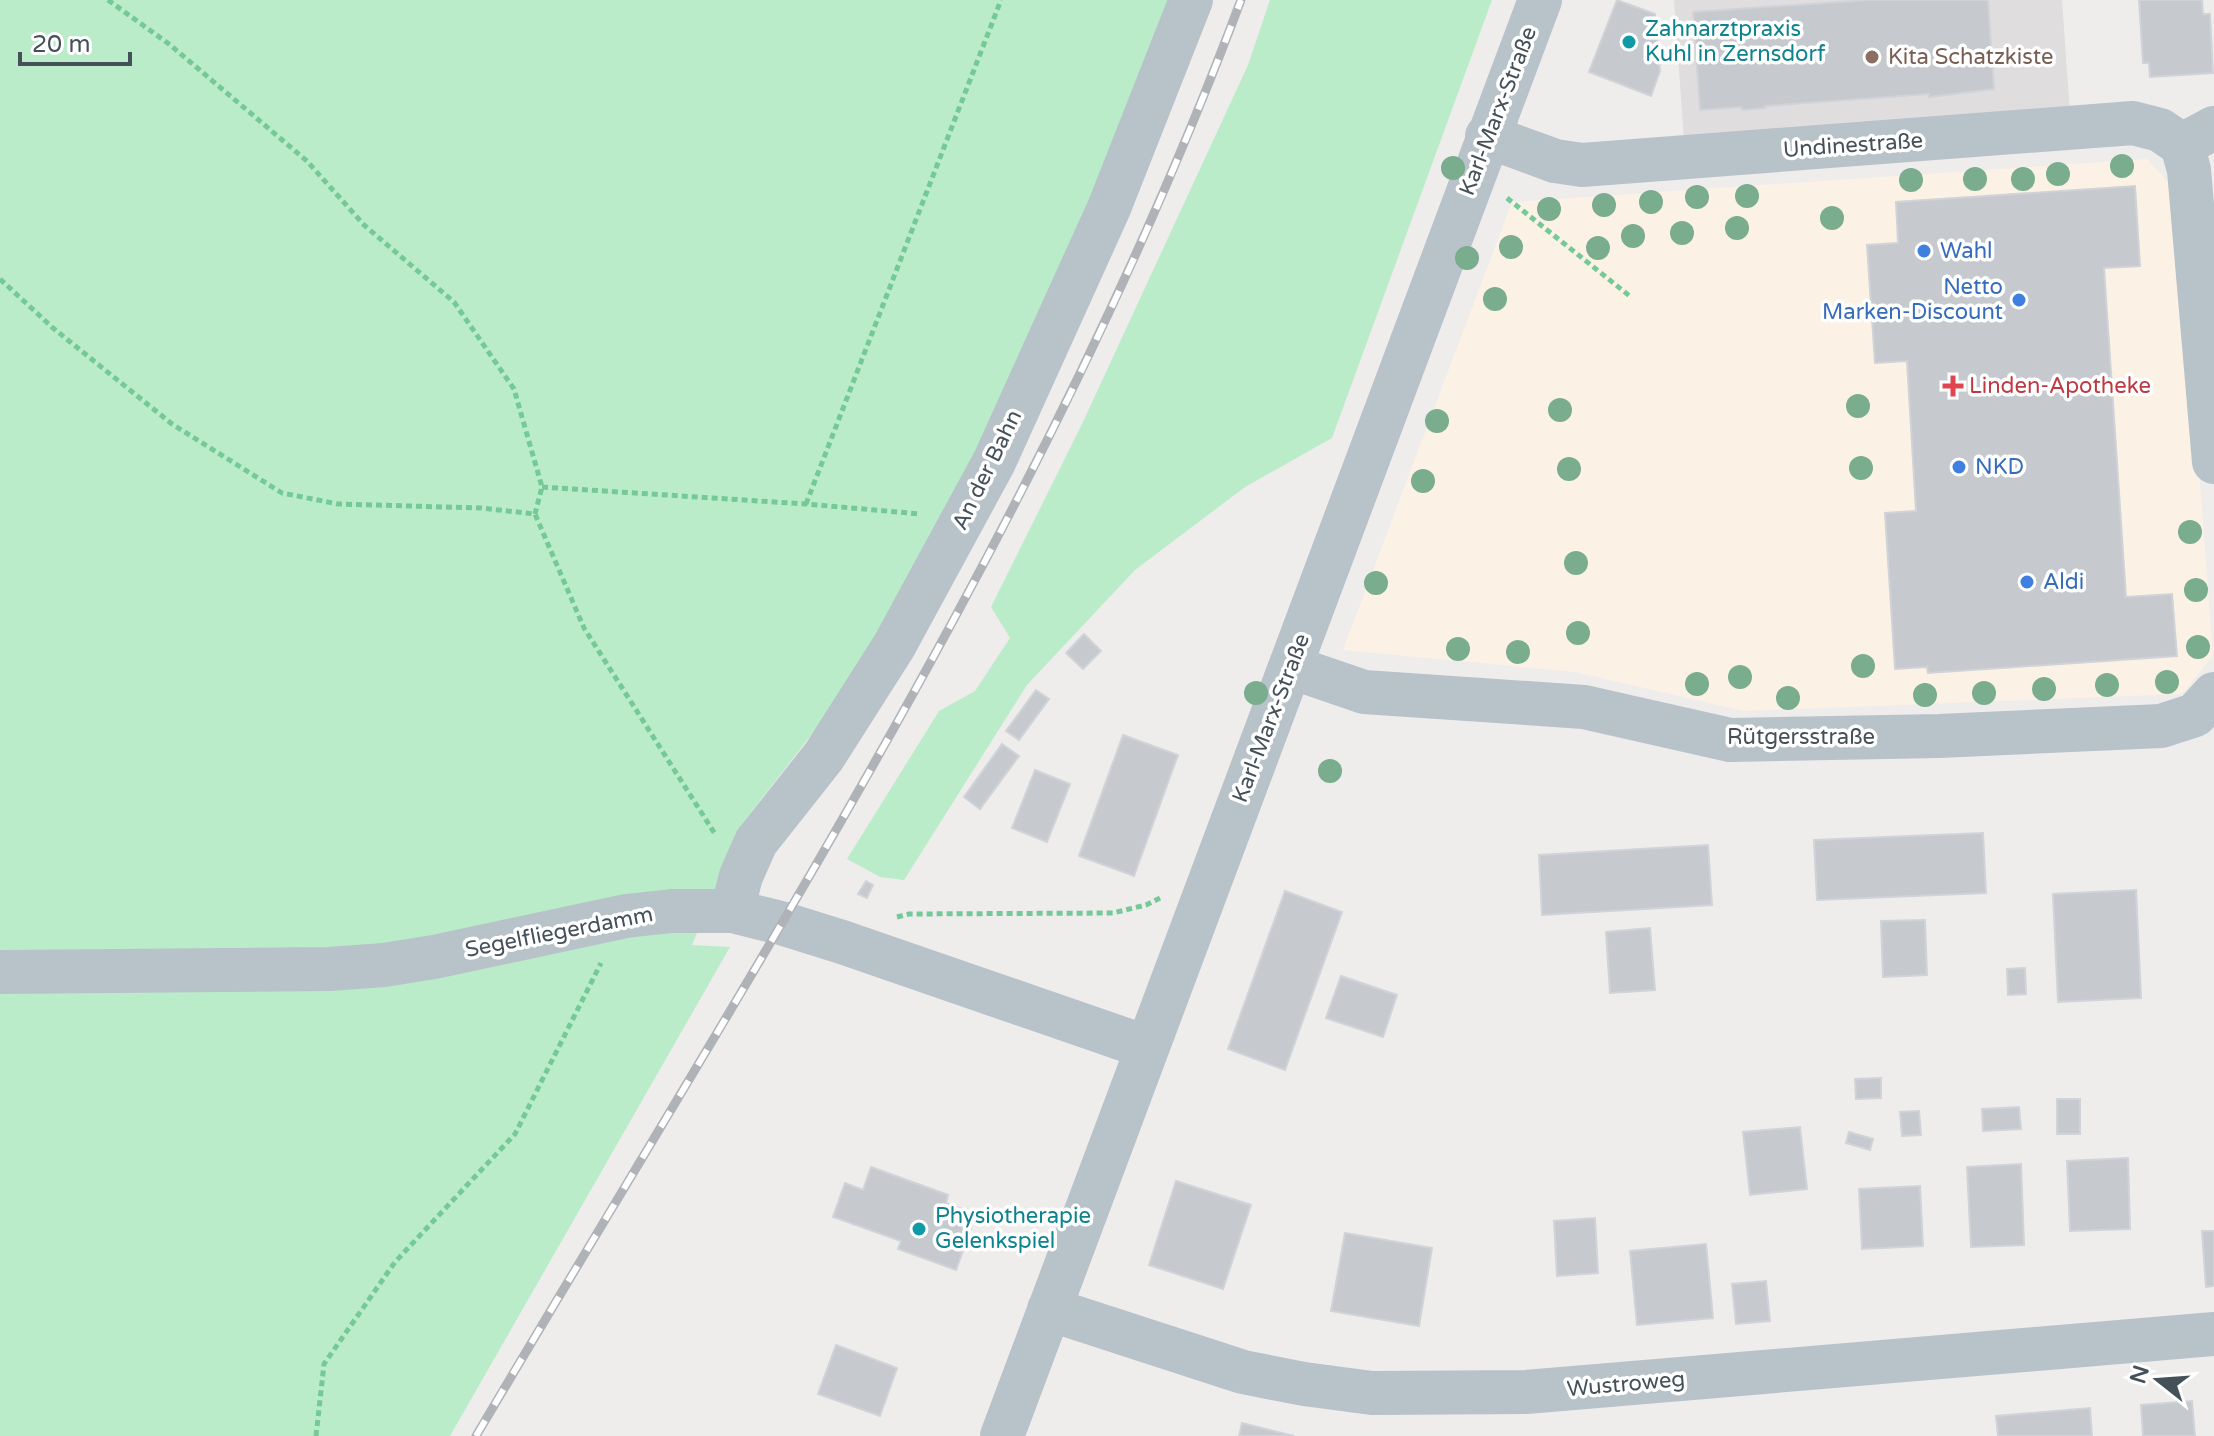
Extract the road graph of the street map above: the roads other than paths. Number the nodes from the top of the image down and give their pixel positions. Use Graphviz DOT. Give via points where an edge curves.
graph roads {
  1 [pos="1191,0"];
  2 [pos="1540,0"];
  3 [pos="1487,136"];
  4 [pos="2198,137"];
  5 [pos="2214,462"];
  6 [pos="1291,667"];
  7 [pos="2213,697"];
  8 [pos="737,894"];
  9 [pos="0,972"];
  10 [pos="1146,1047"];
  11 [pos="1049,1309"];
  12 [pos="2214,1334"];
  13 [pos="1002,1436"];
  1 -- 8 [label="street, An der Bahn" via="1109,208 994,462 894,646 824,756 756,842"];
  2 -- 3 [label="street, Karl-Marx-Straße"];
  3 -- 4 [label="street, Undinestraße" via="1555,161 1582,165 2133,123"];
  3 -- 6 [label="street, Karl-Marx-Straße"];
  4 -- 5 [label="street" via="2189,170"];
  6 -- 7 [label="street, Rütgersstraße" via="1364,692 1584,707 1730,740 2161,726 2195,715"];
  6 -- 10 [label="street, Karl-Marx-Straße"];
  8 -- 9 [label="street, Segelfliegerdamm" via="384,965"];
  8 -- 10 [label="street, Segelfliegerdamm" via="842,942"];
  10 -- 11 [label="street, Karl-Marx-Straße"];
  11 -- 12 [label="street, Wustroweg" via="1243,1372 1372,1393 1526,1392"];
  11 -- 13 [label="street, Karl-Marx-Straße"];
}
